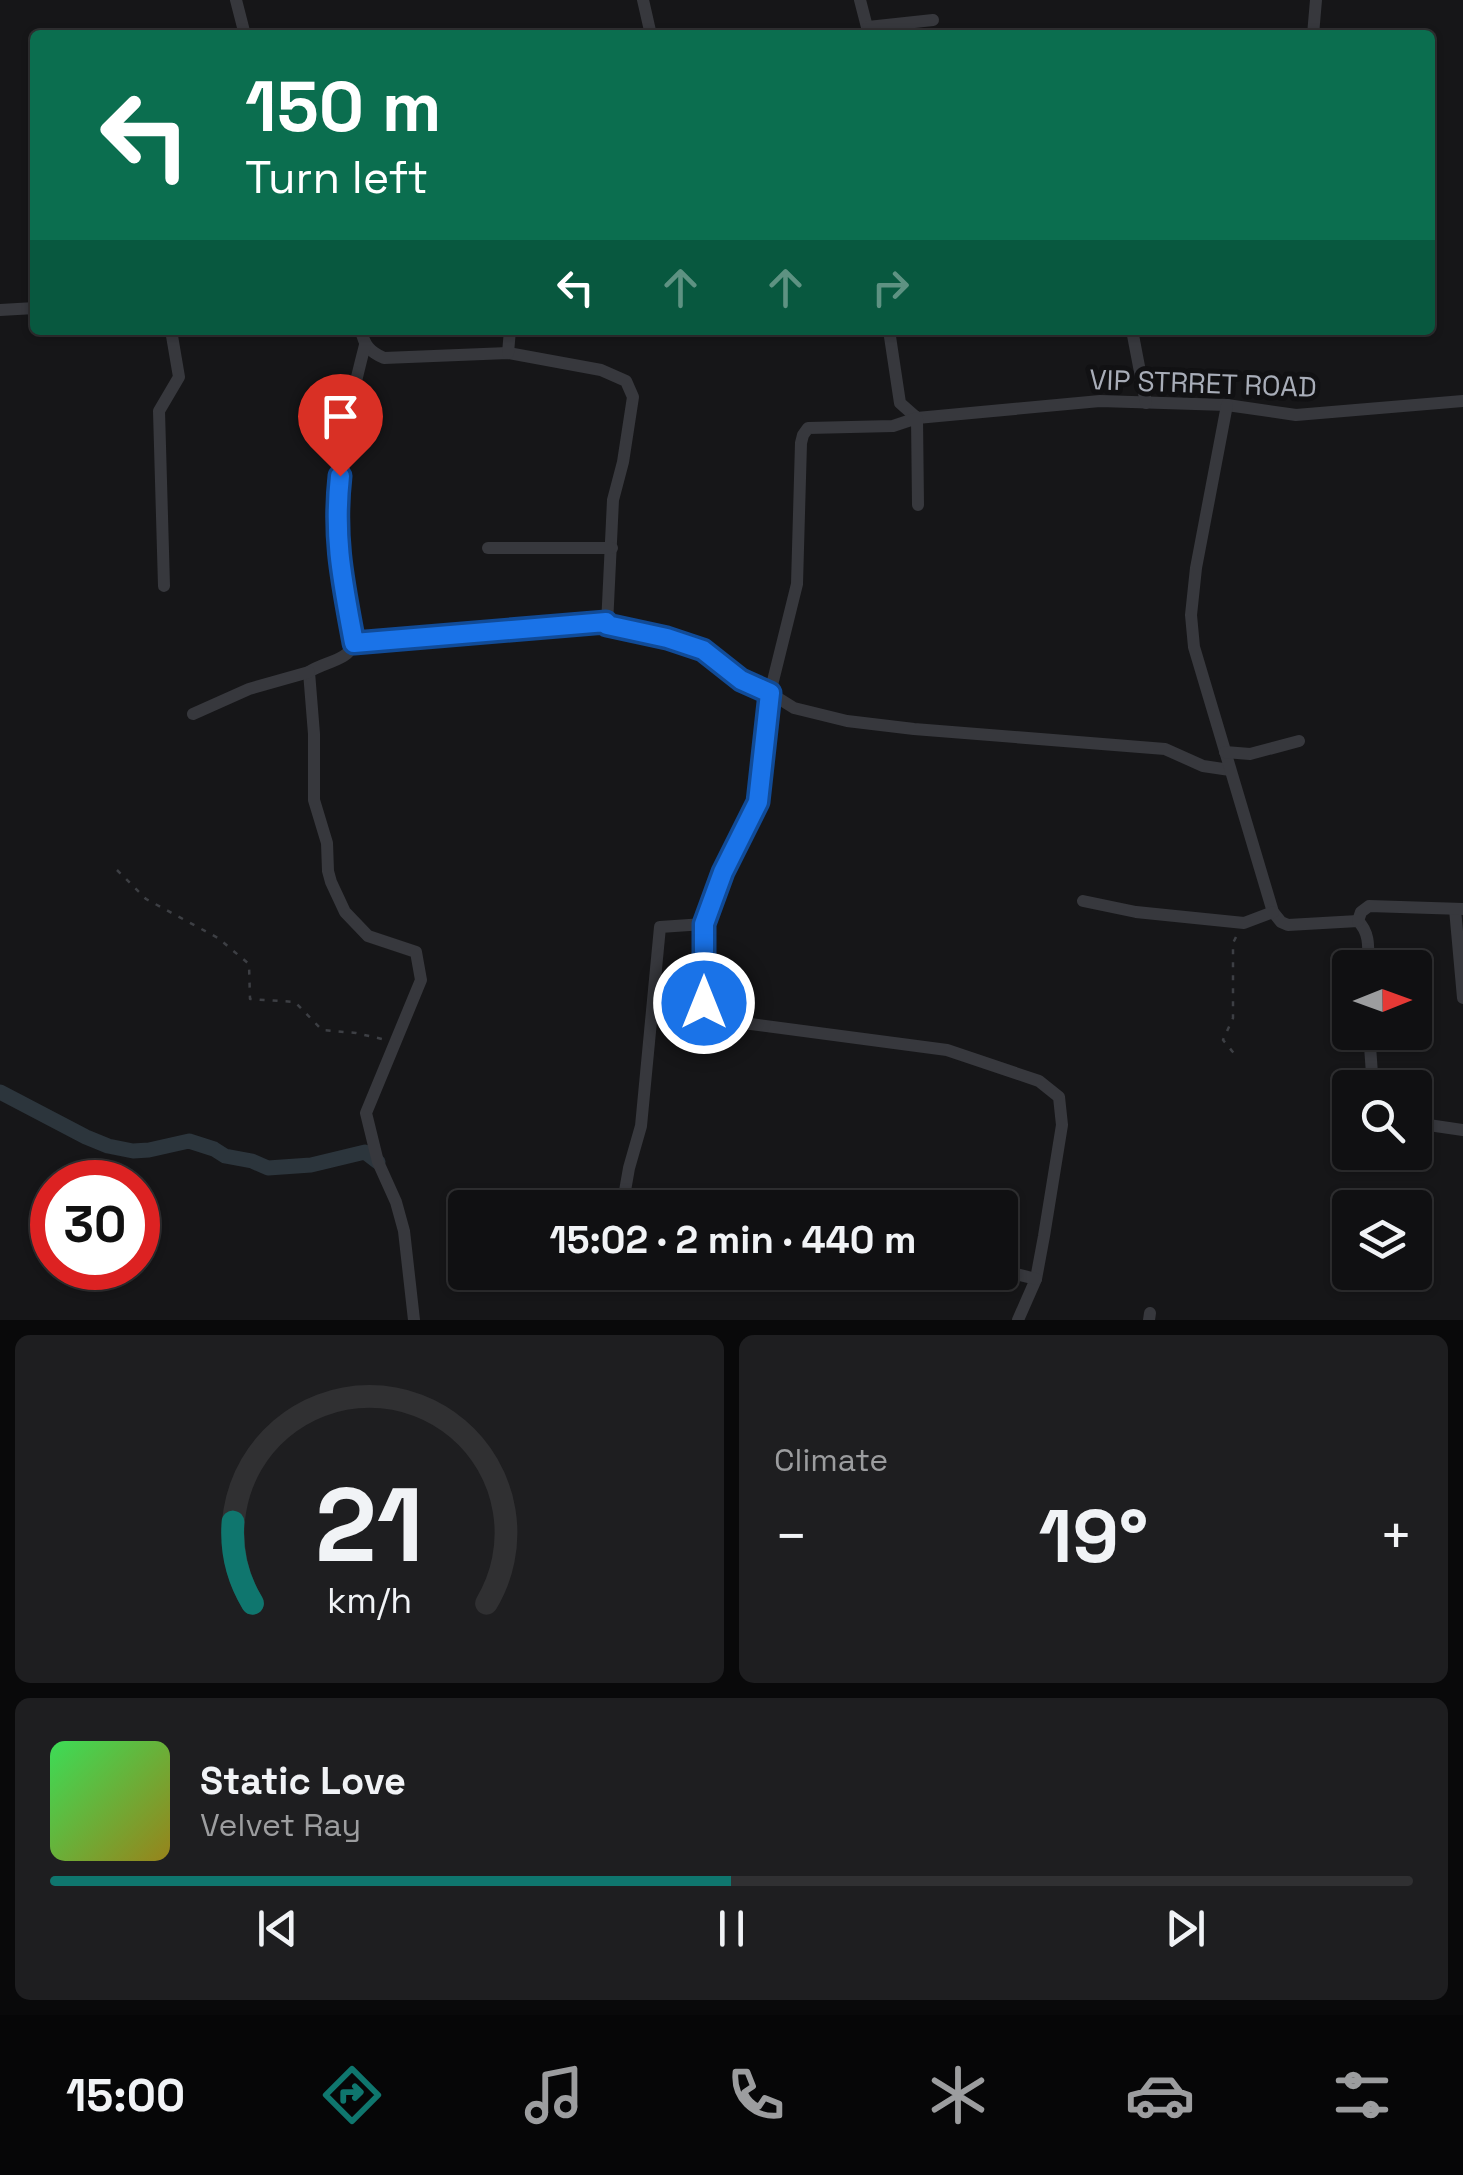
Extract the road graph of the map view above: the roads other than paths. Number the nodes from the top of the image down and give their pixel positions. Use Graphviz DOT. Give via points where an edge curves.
graph roads {
  1 [pos="236,0"];
  2 [pos="643,0"];
  3 [pos="860,0"];
  4 [pos="1316,0"];
  5 [pos="934,20"];
  6 [pos="244,30"];
  7 [pos="651,30"];
  8 [pos="868,30"];
  9 [pos="874,30"];
  10 [pos="1314,30"];
  11 [pos="30,308"];
  12 [pos="0,310"];
  13 [pos="172,335"];
  14 [pos="363,335"];
  15 [pos="510,335"];
  16 [pos="890,335"];
  17 [pos="1133,335"];
  18 [pos="366,345"];
  19 [pos="508,353"];
  20 [pos="1463,401"];
  21 [pos="1146,403"];
  22 [pos="1227,405"];
  23 [pos="917,418"];
  24 [pos="918,506"];
  25 [pos="488,548"];
  26 [pos="612,548"];
  27 [pos="164,586"];
  28 [pos="606,622"];
  29 [pos="354,643"];
  30 [pos="309,672"];
  31 [pos="770,693"];
  32 [pos="193,714"];
  33 [pos="1299,741"];
  34 [pos="1225,752"];
  35 [pos="1230,770"];
  36 [pos="1083,900"];
  37 [pos="1459,909"];
  38 [pos="1273,912"];
  39 [pos="1358,921"];
  40 [pos="704,924"];
  41 [pos="1368,950"];
  42 [pos="1463,998"];
  43 [pos="1432,1125"];
  44 [pos="1463,1130"];
  45 [pos="625,1190"];
  46 [pos="1018,1274"];
  47 [pos="1036,1279"];
  48 [pos="414,1320"];
  49 [pos="1018,1320"];
  1 -- 6 [label="street"];
  2 -- 7 [label="street"];
  3 -- 8 [label="street"];
  4 -- 10 [label="street"];
  5 -- 9 [label="street"];
  11 -- 12 [label="street"];
  13 -- 27 [label="street" via="179,377 159,411"];
  14 -- 18 [label="street"];
  15 -- 19 [label="street"];
  16 -- 23 [label="street" via="900,403"];
  17 -- 21 [label="street"];
  18 -- 19 [label="street" via="384,358"];
  18 -- 29 [label="street" via="347,415 337,507"];
  19 -- 26 [label="street" via="626,381 632,397 613,500"];
  20 -- 22 [label="street, VIP STRRET ROAD" via="1296,415"];
  21 -- 22 [label="street, VIP STRRET ROAD"];
  21 -- 23 [label="street, VIP STRRET ROAD" via="1100,401"];
  22 -- 34 [label="street" via="1191,615"];
  23 -- 24 [label="street"];
  23 -- 31 [label="street, VIP STRRET ROAD" via="893,426 808,428 803,435 798,584"];
  25 -- 26 [label="street"];
  26 -- 28 [label="street"];
  28 -- 29 [label="street"];
  28 -- 31 [label="street" via="703,650"];
  29 -- 30 [label="street" via="347,655"];
  30 -- 32 [label="street"];
  30 -- 48 [label="street" via="314,800 331,882 345,912 368,936 416,952 421,980 366,1113 404,1230"];
  31 -- 35 [label="street" via="794,708 847,721 1165,749"];
  31 -- 40 [label="street" via="758,802"];
  33 -- 34 [label="street" via="1250,754"];
  34 -- 35 [label="street"];
  35 -- 38 [label="street"];
  36 -- 38 [label="street" via="1244,923"];
  37 -- 39 [label="street" via="1369,906"];
  37 -- 42 [label="street"];
  38 -- 39 [label="street" via="1288,925"];
  39 -- 41 [label="street"];
  40 -- 45 [label="street" via="660,927 641,1126"];
  40 -- 47 [label="street" via="704,1003 714,1015 947,1050 1039,1081 1058,1097 1062,1125"];
  43 -- 44 [label="street"];
  46 -- 47 [label="street"];
  47 -- 49 [label="street"];
}
